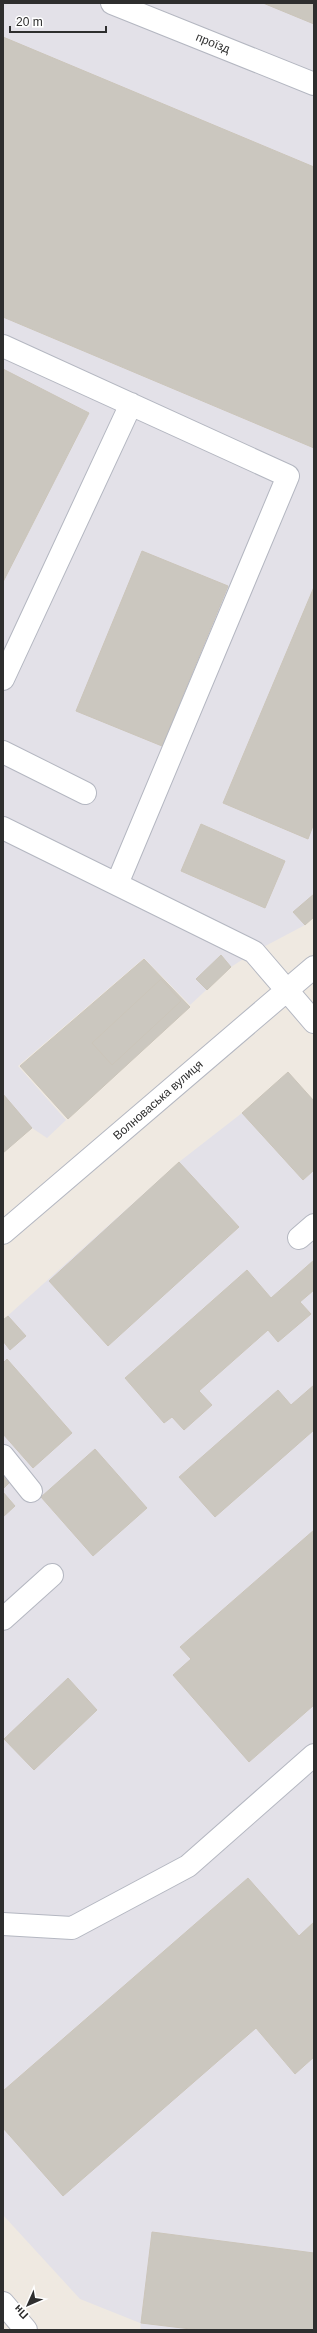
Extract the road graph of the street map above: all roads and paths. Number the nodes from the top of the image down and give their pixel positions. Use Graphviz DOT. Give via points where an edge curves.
graph roads {
  1 [pos="112,3"];
  2 [pos="314,84"];
  3 [pos="3,346"];
  4 [pos="131,404"];
  5 [pos="3,679"];
  6 [pos="3,752"];
  7 [pos="85,793"];
  8 [pos="3,828"];
  9 [pos="117,884"];
  10 [pos="314,967"];
  11 [pos="287,990"];
  12 [pos="314,1022"];
  13 [pos="3,1233"];
  14 [pos="3,1456"];
  15 [pos="31,1491"];
  16 [pos="52,1575"];
  17 [pos="3,1619"];
  18 [pos="314,1755"];
  19 [pos="3,1924"];
  20 [pos="3,2303"];
  21 [pos="26,2330"];
  1 -- 2 [label="street, проїзд"];
  3 -- 4 [label="street"];
  4 -- 5 [label="street"];
  4 -- 9 [label="street" via="288,476"];
  6 -- 7 [label="street"];
  8 -- 9 [label="street"];
  9 -- 11 [label="street" via="254,952"];
  10 -- 11 [label="street, Волноваська вулиця"];
  11 -- 12 [label="street"];
  11 -- 13 [label="street, Волноваська вулиця"];
  14 -- 15 [label="street"];
  16 -- 17 [label="street"];
  18 -- 19 [label="street" via="181,1870 72,1928"];
  20 -- 21 [label="street"];
}
